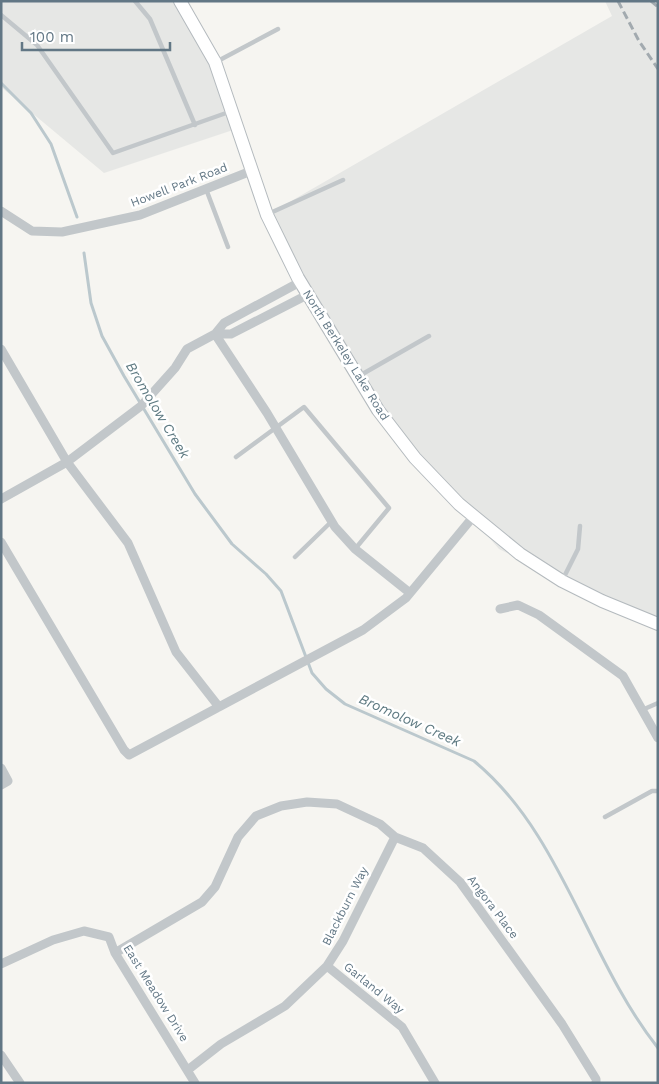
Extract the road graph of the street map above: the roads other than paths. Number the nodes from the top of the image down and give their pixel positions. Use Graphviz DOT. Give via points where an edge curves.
graph roads {
  1 [pos="135,1"];
  2 [pos="180,1"];
  3 [pos="1,15"];
  4 [pos="278,28"];
  5 [pos="214,62"];
  6 [pos="231,112"];
  7 [pos="196,125"];
  8 [pos="252,171"];
  9 [pos="343,180"];
  10 [pos="206,189"];
  11 [pos="1,212"];
  12 [pos="267,215"];
  13 [pos="228,247"];
  14 [pos="300,282"];
  15 [pos="308,295"];
  16 [pos="257,305"];
  17 [pos="237,316"];
  18 [pos="264,318"];
  19 [pos="244,328"];
  20 [pos="215,334"];
  21 [pos="429,336"];
  22 [pos="1,349"];
  23 [pos="358,377"];
  24 [pos="276,428"];
  25 [pos="236,457"];
  26 [pos="67,462"];
  27 [pos="1,499"];
  28 [pos="473,517"];
  29 [pos="331,522"];
  30 [pos="580,526"];
  31 [pos="1,542"];
  32 [pos="355,549"];
  33 [pos="294,557"];
  34 [pos="562,581"];
  35 [pos="410,593"];
  36 [pos="500,609"];
  37 [pos="658,624"];
  38 [pos="658,702"];
  39 [pos="219,707"];
  40 [pos="642,710"];
  41 [pos="658,738"];
  42 [pos="1,768"];
  43 [pos="1,785"];
  44 [pos="658,791"];
  45 [pos="605,817"];
  46 [pos="395,837"];
  47 [pos="115,953"];
  48 [pos="1,964"];
  49 [pos="327,966"];
  50 [pos="1,1054"];
  51 [pos="189,1069"];
  52 [pos="430,1082"];
  53 [pos="20,1083"];
  54 [pos="195,1083"];
  55 [pos="596,1083"];
  1 -- 7 [label="lane" via="150,19"];
  2 -- 5 [label="street, North Berkeley Lake Road"];
  3 -- 7 [label="lane" via="36,45 113,153"];
  4 -- 5 [label="lane"];
  5 -- 6 [label="street, North Berkeley Lake Road"];
  6 -- 7 [label="lane"];
  6 -- 8 [label="street, North Berkeley Lake Road"];
  8 -- 10 [label="street, Howell Park Road"];
  8 -- 12 [label="street, North Berkeley Lake Road"];
  9 -- 12 [label="lane"];
  10 -- 11 [label="street, Howell Park Road" via="140,215 62,232 32,231"];
  10 -- 13 [label="lane"];
  12 -- 14 [label="street, North Berkeley Lake Road"];
  14 -- 15 [label="street, North Berkeley Lake Road"];
  14 -- 16 [label="street"];
  15 -- 18 [label="street"];
  15 -- 23 [label="street, North Berkeley Lake Road"];
  16 -- 17 [label="street"];
  16 -- 18 [label="street"];
  17 -- 19 [label="street"];
  17 -- 20 [label="street" via="224,323"];
  18 -- 19 [label="street"];
  19 -- 20 [label="street" via="232,334"];
  20 -- 24 [label="street"];
  20 -- 26 [label="street" via="187,349 175,368 141,406"];
  21 -- 23 [label="lane"];
  22 -- 26 [label="street"];
  23 -- 28 [label="street, North Berkeley Lake Road" via="378,410 415,458"];
  24 -- 25 [label="lane"];
  24 -- 29 [label="street"];
  24 -- 32 [label="lane" via="304,407 389,508"];
  26 -- 27 [label="street"];
  26 -- 39 [label="street" via="128,543 176,652"];
  28 -- 34 [label="street, North Berkeley Lake Road" via="520,554"];
  28 -- 35 [label="street"];
  29 -- 32 [label="street"];
  29 -- 33 [label="lane"];
  30 -- 34 [label="lane" via="578,549"];
  31 -- 39 [label="street" via="129,755"];
  32 -- 35 [label="street"];
  34 -- 37 [label="street, North Berkeley Lake Road"];
  35 -- 39 [label="street" via="363,630"];
  36 -- 40 [label="street" via="518,605 540,615 623,676"];
  38 -- 40 [label="lane"];
  40 -- 41 [label="street"];
  42 -- 43 [label="street" via="8,781"];
  44 -- 45 [label="lane" via="652,791"];
  46 -- 47 [label="street, Angora Place" via="380,824 337,804 306,802 282,806 256,816 238,837 215,886 202,902"];
  46 -- 49 [label="street, Blackburn Way"];
  46 -- 55 [label="street, Angora Place" via="423,848 460,882 562,1024"];
  47 -- 48 [label="street, East Meadow Drive" via="110,937 84,931 53,940"];
  47 -- 51 [label="street, East Meadow Drive"];
  49 -- 51 [label="street, Blackburn Way" via="285,1006 222,1044"];
  49 -- 52 [label="street, Garland Way" via="402,1027"];
  50 -- 53 [label="street"];
  51 -- 54 [label="street, East Meadow Drive"];
}
